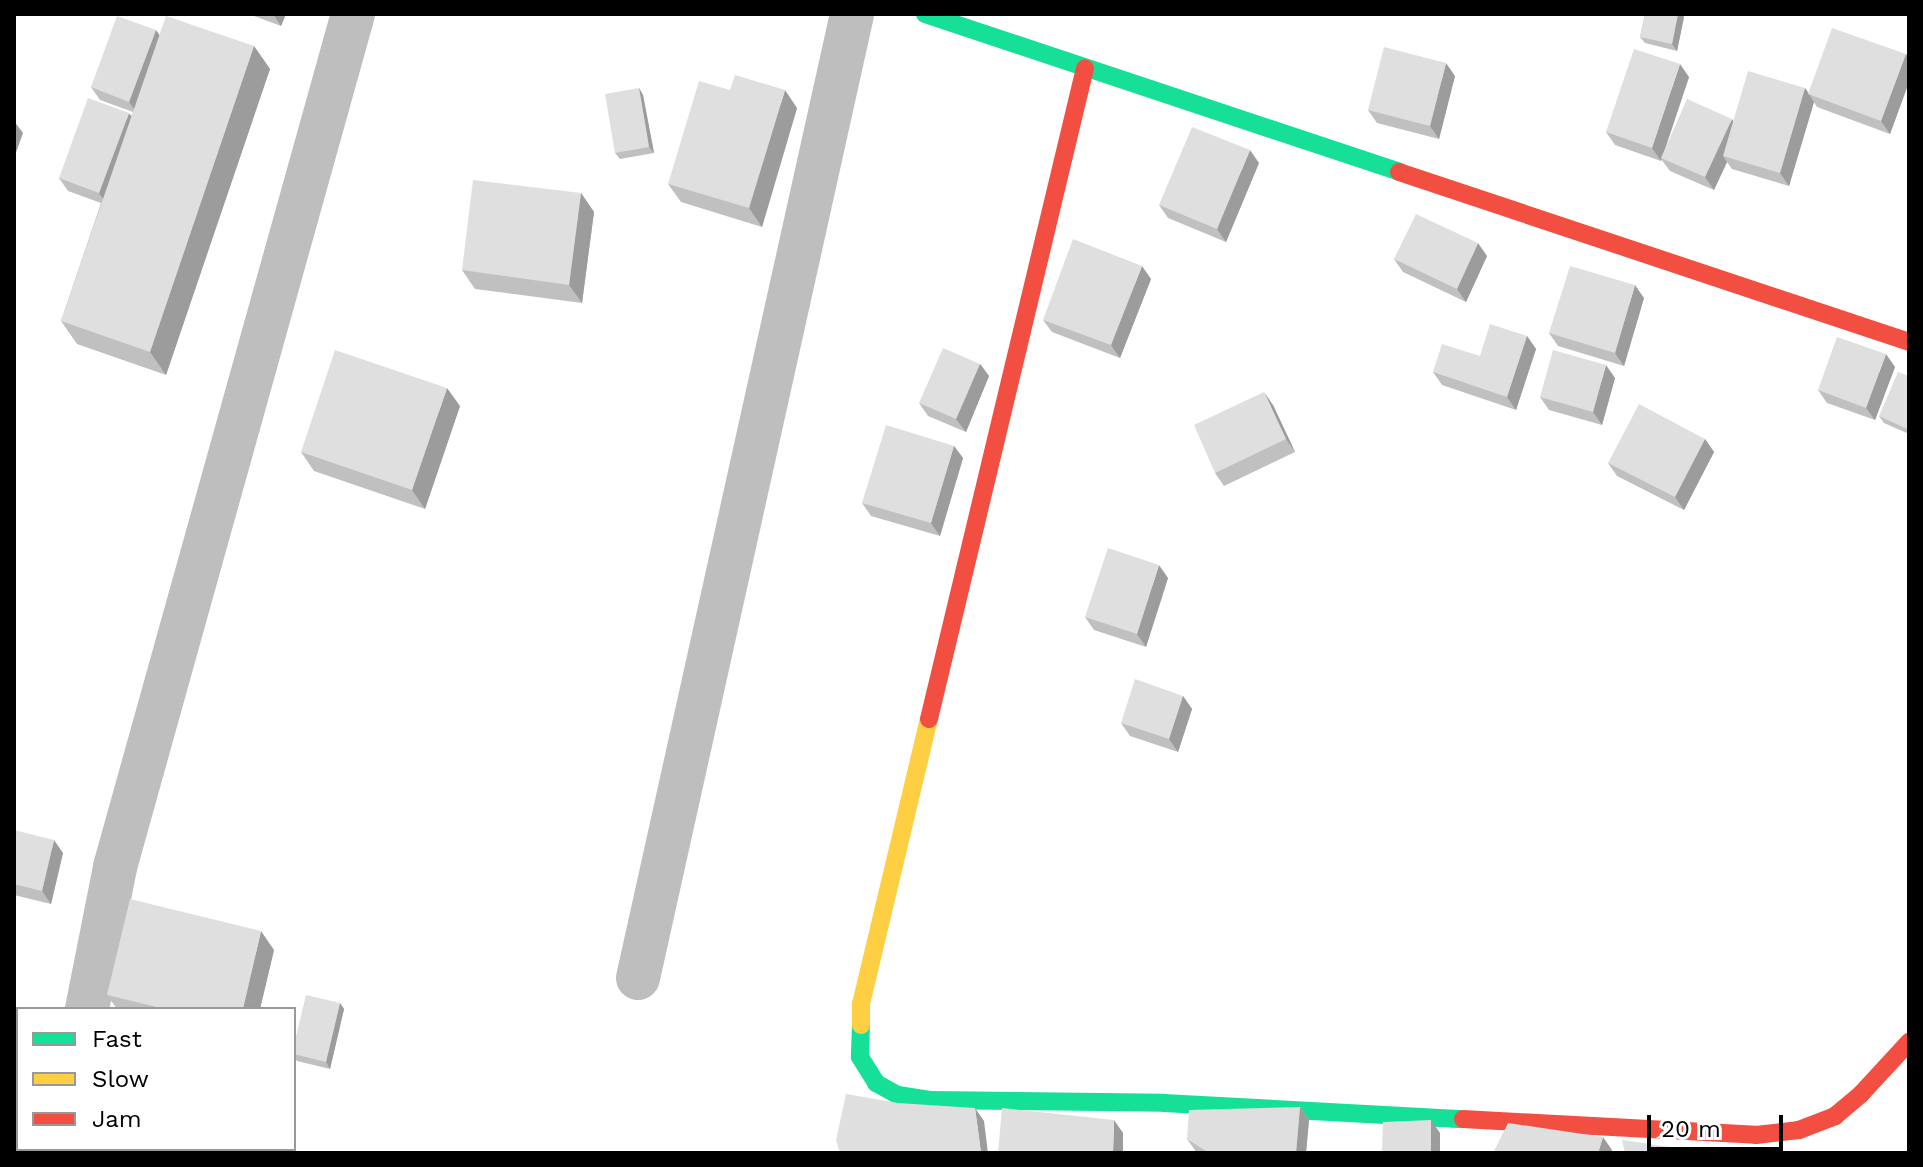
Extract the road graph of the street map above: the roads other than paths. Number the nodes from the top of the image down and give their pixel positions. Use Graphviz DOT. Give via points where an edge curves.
graph roads {
  1 [pos="353,14"];
  2 [pos="852,14"];
  3 [pos="925,14"];
  4 [pos="1085,68"];
  5 [pos="1909,342"];
  6 [pos="638,978"];
  7 [pos="87,1007"];
  8 [pos="1909,1042"];
  1 -- 7 [label="street" via="115,867"];
  2 -- 6 [label="street"];
  3 -- 4 [label="street"];
  4 -- 5 [label="street"];
  4 -- 8 [label="street" via="861,1004 860,1057 876,1083 898,1095 930,1100 1208,1105 1756,1135 1799,1130 1835,1116"];
}
